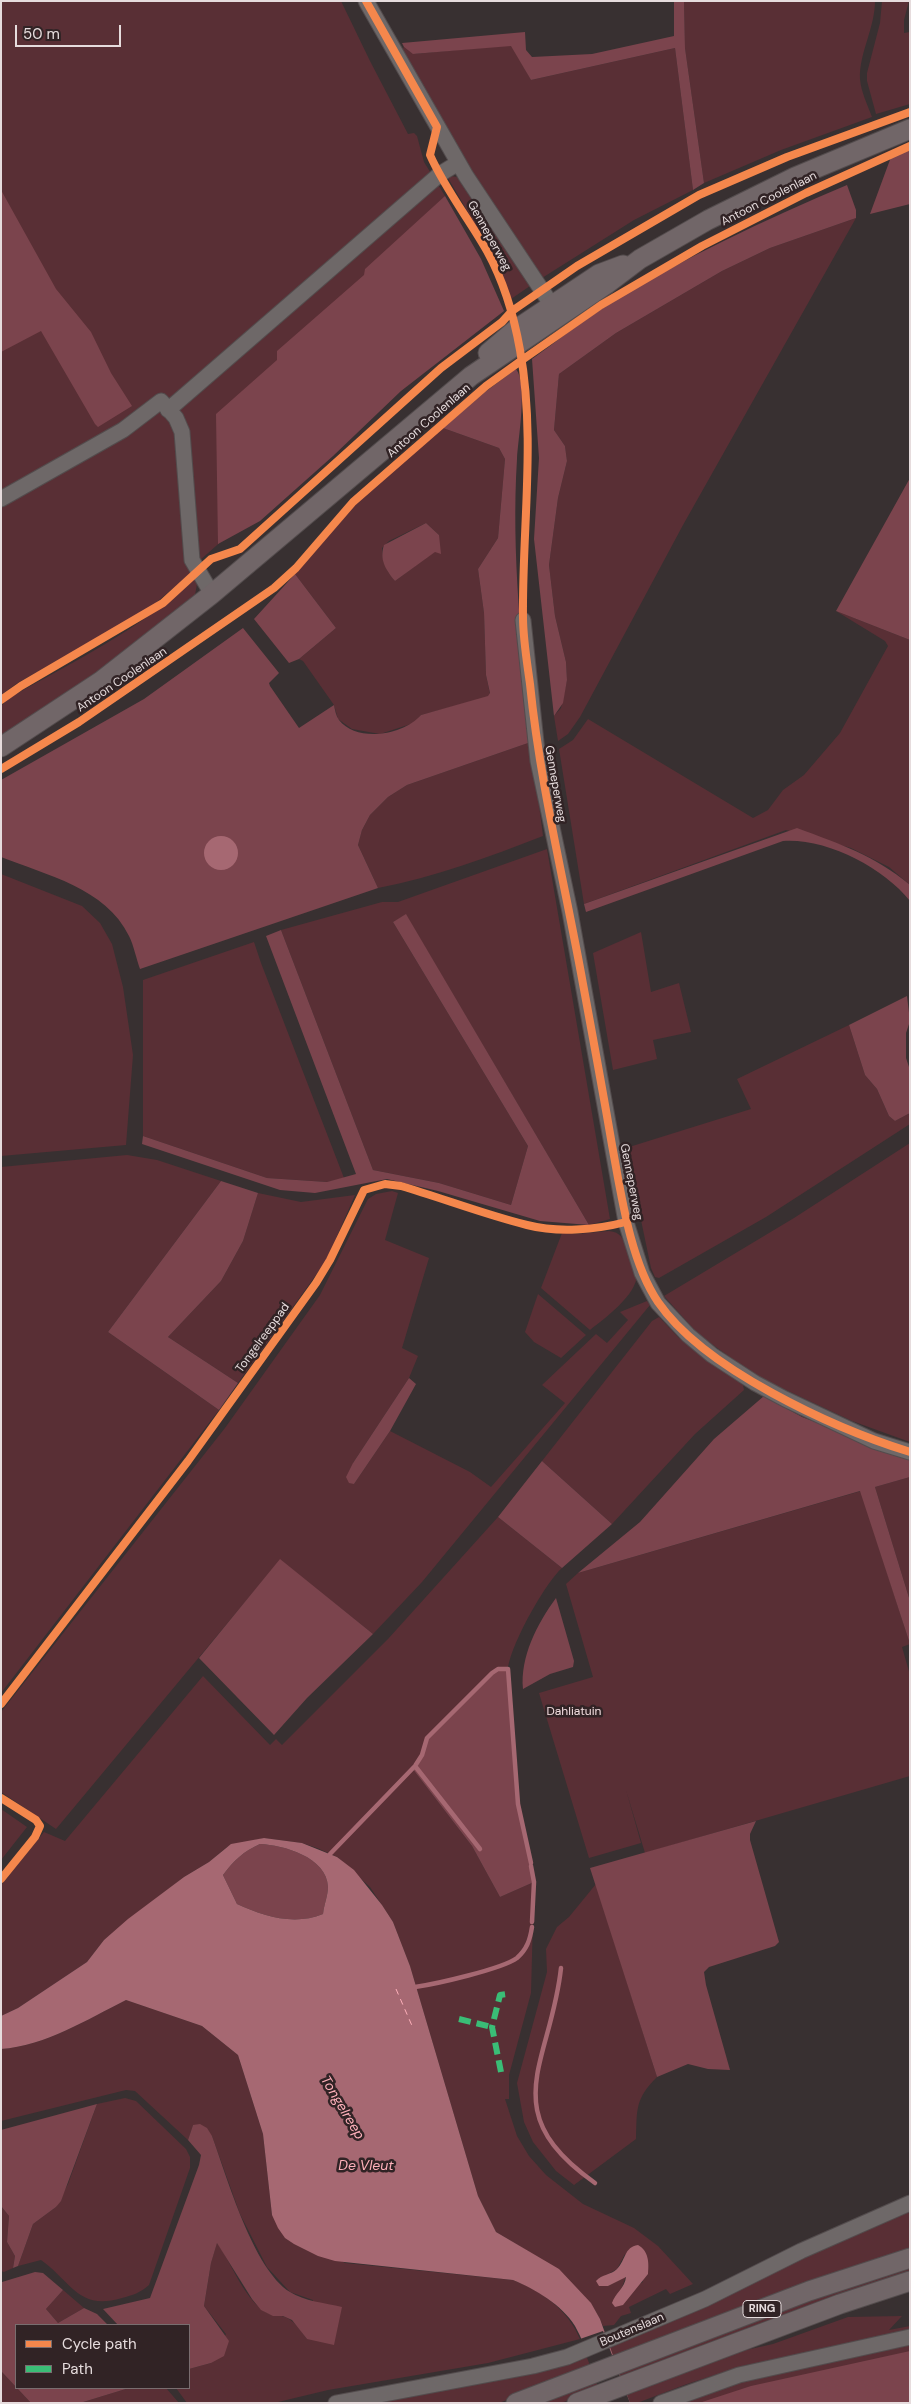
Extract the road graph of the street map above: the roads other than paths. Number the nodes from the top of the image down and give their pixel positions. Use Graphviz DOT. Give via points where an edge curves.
graph roads {
  1 [pos="366,1"];
  2 [pos="910,129"];
  3 [pos="458,163"];
  4 [pos="555,311"];
  5 [pos="168,410"];
  6 [pos="1,499"];
  7 [pos="212,594"];
  8 [pos="523,620"];
  9 [pos="1,747"];
  10 [pos="910,1452"];
  11 [pos="910,2203"];
  12 [pos="910,2258"];
  13 [pos="910,2281"];
  14 [pos="910,2337"];
  15 [pos="336,2403"];
  16 [pos="516,2403"];
  17 [pos="577,2403"];
  18 [pos="660,2403"];
  1 -- 3 [label="street, Genneperweg"];
  2 -- 4 [label="main road, Antoon Coolenlaan" via="795,177 708,220"];
  3 -- 4 [label="street, Genneperweg"];
  3 -- 5 [label="street" via="434,179"];
  4 -- 7 [label="main road, Antoon Coolenlaan" via="471,376"];
  5 -- 6 [label="street" via="161,401 123,430"];
  5 -- 7 [label="street" via="182,432 192,560"];
  7 -- 9 [label="main road, Antoon Coolenlaan" via="101,681"];
  8 -- 10 [label="street, Genneperweg" via="538,761 570,912 626,1222 642,1273 658,1303 712,1355 785,1399 874,1441"];
  11 -- 15 [label="street, Boutenslaan" via="584,2350 533,2366"];
  12 -- 16 [label="main road, Boutenslaan / RING" via="809,2291"];
  13 -- 17 [label="main road, RING"];
  14 -- 18 [label="street" via="739,2375"];
}
